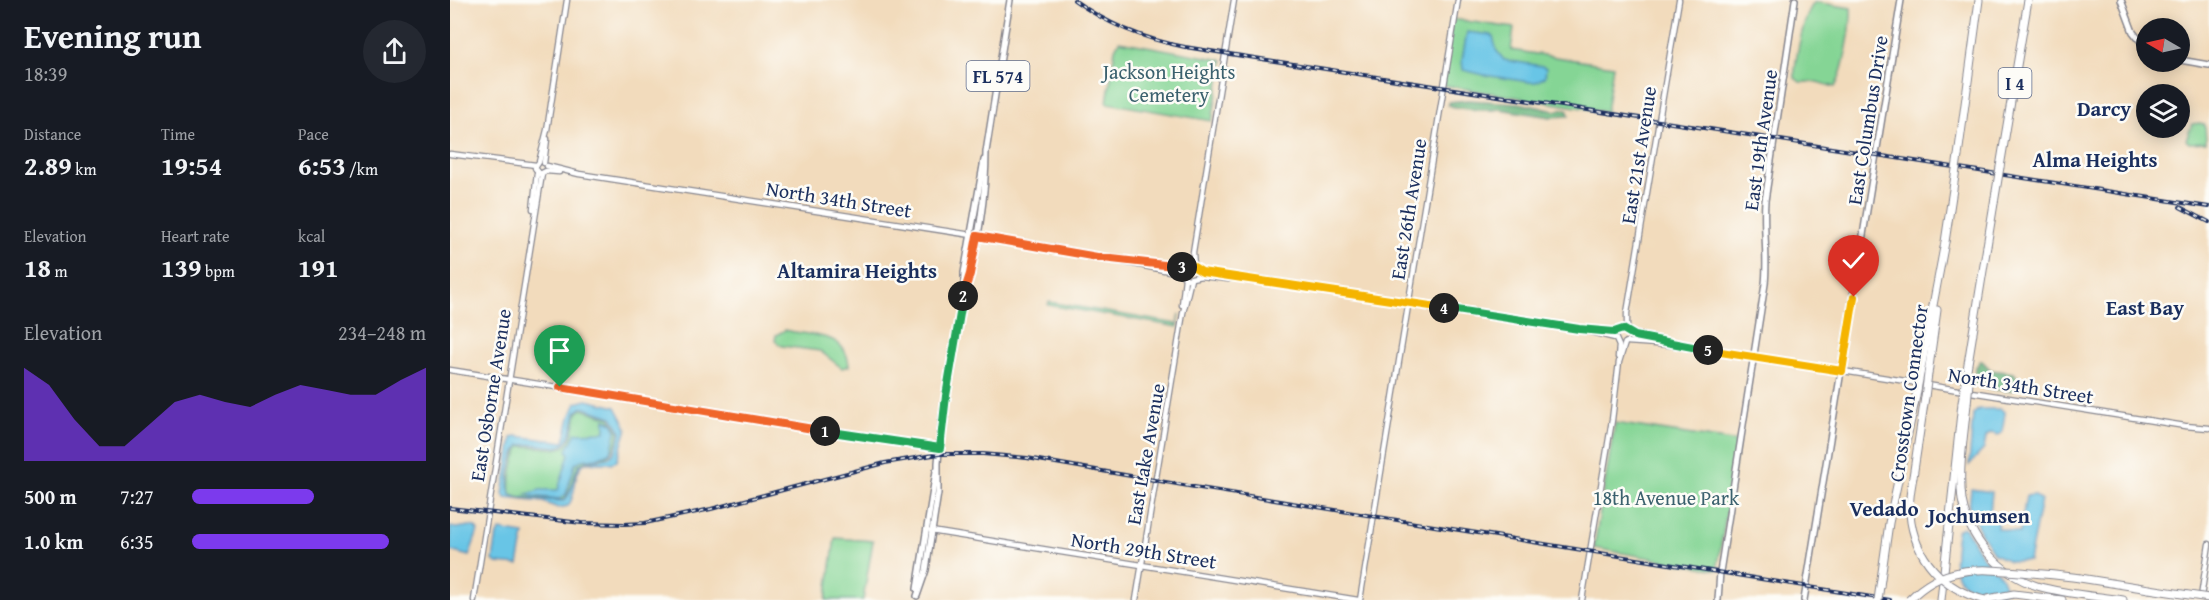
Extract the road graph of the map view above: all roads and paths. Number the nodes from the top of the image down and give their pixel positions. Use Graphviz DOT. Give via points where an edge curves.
graph roads {
  1 [pos="567,0"];
  2 [pos="1010,0"];
  3 [pos="1234,0"];
  4 [pos="1458,0"];
  5 [pos="1679,0"];
  6 [pos="1795,0"];
  7 [pos="1901,0"];
  8 [pos="1979,0"];
  9 [pos="2028,0"];
  10 [pos="2121,0"];
  11 [pos="2136,36"];
  12 [pos="2190,62"];
  13 [pos="2209,65"];
  14 [pos="450,154"];
  15 [pos="541,168"];
  16 [pos="974,235"];
  17 [pos="1193,252"];
  18 [pos="1103,258"];
  19 [pos="1185,266"];
  20 [pos="1195,268"];
  21 [pos="1188,277"];
  22 [pos="1232,277"];
  23 [pos="1408,302"];
  24 [pos="1579,329"];
  25 [pos="1624,331"];
  26 [pos="1617,340"];
  27 [pos="1626,343"];
  28 [pos="1686,346"];
  29 [pos="1754,357"];
  30 [pos="1619,362"];
  31 [pos="450,370"];
  32 [pos="1842,371"];
  33 [pos="1924,374"];
  34 [pos="508,379"];
  35 [pos="1964,403"];
  36 [pos="2209,428"];
  37 [pos="940,448"];
  38 [pos="929,530"];
  39 [pos="2209,544"];
  40 [pos="1142,565"];
  41 [pos="916,598"];
  42 [pos="1718,598"];
  43 [pos="2209,598"];
  44 [pos="474,600"];
  45 [pos="1136,600"];
  46 [pos="1359,600"];
  47 [pos="1582,600"];
  48 [pos="1804,600"];
  49 [pos="1878,600"];
  50 [pos="1909,600"];
  51 [pos="1941,600"];
  52 [pos="1984,600"];
  53 [pos="2062,600"];
  54 [pos="2123,600"];
  55 [pos="2200,600"];
  1 -- 15 [label="street, East Osborne Avenue"];
  2 -- 16 [label="main road, FL 574"];
  3 -- 17 [label="street"];
  4 -- 23 [label="street, East 26th Avenue"];
  5 -- 25 [label="street, East 21st Avenue"];
  6 -- 29 [label="main road, East 19th Avenue" via="1765,201 1767,262"];
  7 -- 32 [label="main road, East Columbus Drive"];
  8 -- 33 [label="highway, I 4, bridge"];
  9 -- 35 [label="highway, I 4, bridge"];
  10 -- 11 [label="main road"];
  12 -- 13 [label="main road"];
  14 -- 15 [label="street, North 34th Street"];
  15 -- 16 [label="street, North 34th Street"];
  15 -- 34 [label="street, East Osborne Avenue"];
  16 -- 18 [label="street, North 34th Street"];
  16 -- 37 [label="main road, FL 574"];
  17 -- 19 [label="street"];
  17 -- 20 [label="street"];
  18 -- 19 [label="street, North 34th Street"];
  18 -- 21 [label="street, North 34th Street"];
  19 -- 20 [label="street, North 34th Street"];
  19 -- 21 [label="street"];
  20 -- 21 [label="street"];
  20 -- 22 [label="street, North 34th Street"];
  21 -- 22 [label="street, North 34th Street"];
  21 -- 40 [label="street, East Lake Avenue"];
  22 -- 23 [label="street, North 34th Street"];
  23 -- 24 [label="street, North 34th Street"];
  23 -- 46 [label="street, East 26th Avenue"];
  24 -- 25 [label="street, North 34th Street"];
  24 -- 26 [label="street, North 34th Street"];
  25 -- 26 [label="street"];
  25 -- 27 [label="street"];
  25 -- 28 [label="street, North 34th Street"];
  26 -- 27 [label="street, North 34th Street"];
  26 -- 30 [label="street"];
  27 -- 28 [label="street, North 34th Street"];
  27 -- 30 [label="street"];
  28 -- 29 [label="street, North 34th Street"];
  29 -- 32 [label="street, North 34th Street"];
  29 -- 42 [label="main road, East 19th Avenue"];
  30 -- 47 [label="street"];
  31 -- 34 [label="street"];
  32 -- 36 [label="street, North 34th Street"];
  32 -- 48 [label="main road, East Columbus Drive"];
  33 -- 49 [label="highway, I 4, bridge" via="1889,523"];
  33 -- 52 [label="highway, Crosstown Connector, bridge" via="1909,512 1913,533 1923,557 1938,576"];
  34 -- 37 [label="street"];
  34 -- 44 [label="street, East Osborne Avenue"];
  35 -- 51 [label="highway, I 4"];
  35 -- 54 [label="highway" via="1961,482 1966,517 1991,557 2011,573 2038,586"];
  37 -- 38 [label="main road, FL 574" via="938,493"];
  38 -- 40 [label="street, North 29th Street"];
  38 -- 41 [label="main road, FL 574"];
  39 -- 55 [label="street"];
  40 -- 45 [label="street, East Lake Avenue"];
  40 -- 46 [label="street, North 29th Street"];
  43 -- 50 [label="highway, bridge" via="2064,576 1975,569 1933,580"];
  52 -- 53 [label="highway, Crosstown Connector" via="2014,594"];
}
